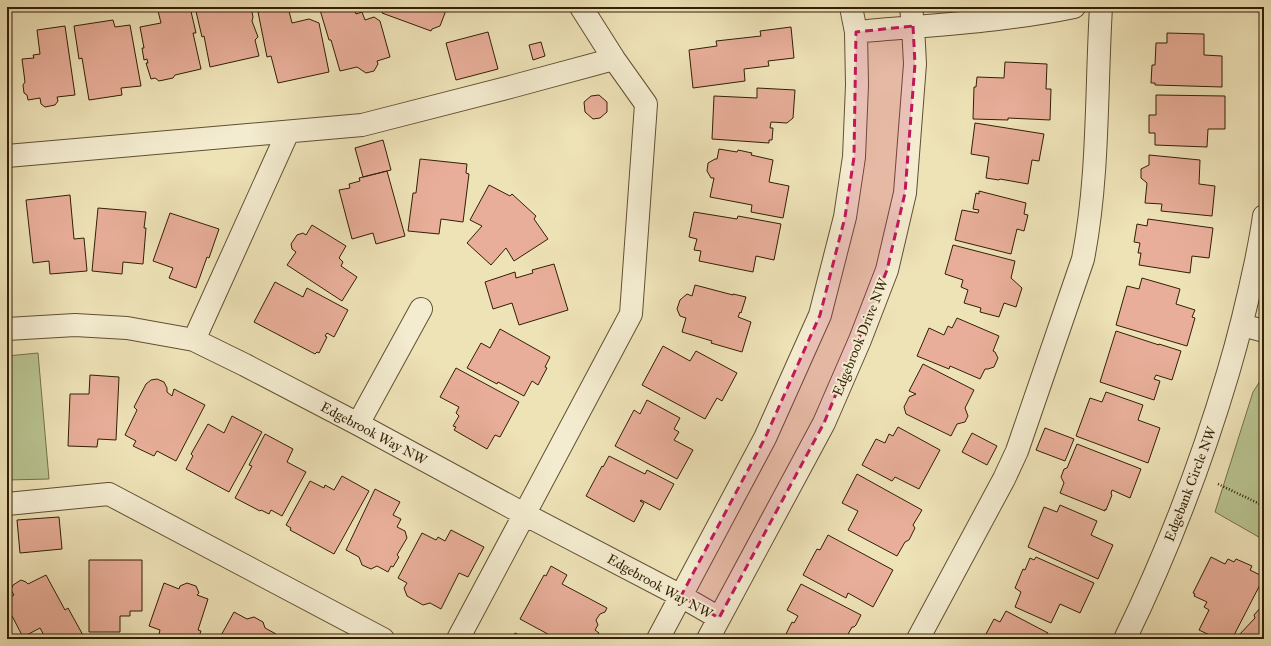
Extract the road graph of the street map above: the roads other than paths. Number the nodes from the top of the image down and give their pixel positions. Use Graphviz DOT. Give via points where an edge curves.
graph roads {
  1 [pos="581,7"];
  2 [pos="851,7"];
  3 [pos="1074,7"];
  4 [pos="1101,7"];
  5 [pos="912,17"];
  6 [pos="856,32"];
  7 [pos="614,59"];
  8 [pos="288,132"];
  9 [pos="7,156"];
  10 [pos="1264,216"];
  11 [pos="421,309"];
  12 [pos="1242,325"];
  13 [pos="7,329"];
  14 [pos="1264,331"];
  15 [pos="194,340"];
  16 [pos="358,424"];
  17 [pos="7,504"];
  18 [pos="524,514"];
  19 [pos="681,596"];
  20 [pos="719,618"];
  21 [pos="383,639"];
  22 [pos="458,639"];
  23 [pos="658,639"];
  24 [pos="708,639"];
  25 [pos="918,639"];
  26 [pos="1125,639"];
  1 -- 7 [label="street"];
  2 -- 6 [label="street"];
  3 -- 5 [label="street" via="989,21"];
  4 -- 25 [label="street" via="1089,229 1083,259 1017,451"];
  5 -- 6 [label="street"];
  5 -- 20 [label="street, Edgebrook Drive NW" via="915,64 905,193 887,270 824,423"];
  6 -- 19 [label="street" via="854,157 846,217 820,315 765,438"];
  7 -- 8 [label="street" via="362,125"];
  7 -- 18 [label="street" via="646,104 631,314"];
  8 -- 9 [label="street"];
  8 -- 15 [label="street"];
  10 -- 12 [label="street, Edgebank Circle NW"];
  11 -- 16 [label="street"];
  12 -- 14 [label="street"];
  12 -- 26 [label="street, Edgebank Circle NW" via="1213,426 1196,473 1164,554"];
  13 -- 15 [label="street, Edgebrook Way NW" via="75,325 127,328"];
  15 -- 16 [label="street, Edgebrook Way NW"];
  16 -- 18 [label="street, Edgebrook Way NW"];
  17 -- 21 [label="street" via="109,494"];
  18 -- 19 [label="street, Edgebrook Way NW"];
  18 -- 22 [label="street"];
  19 -- 20 [label="street, Edgebrook Way NW"];
  19 -- 23 [label="street"];
  20 -- 24 [label="street, Edgebrook Drive NW"];
}
